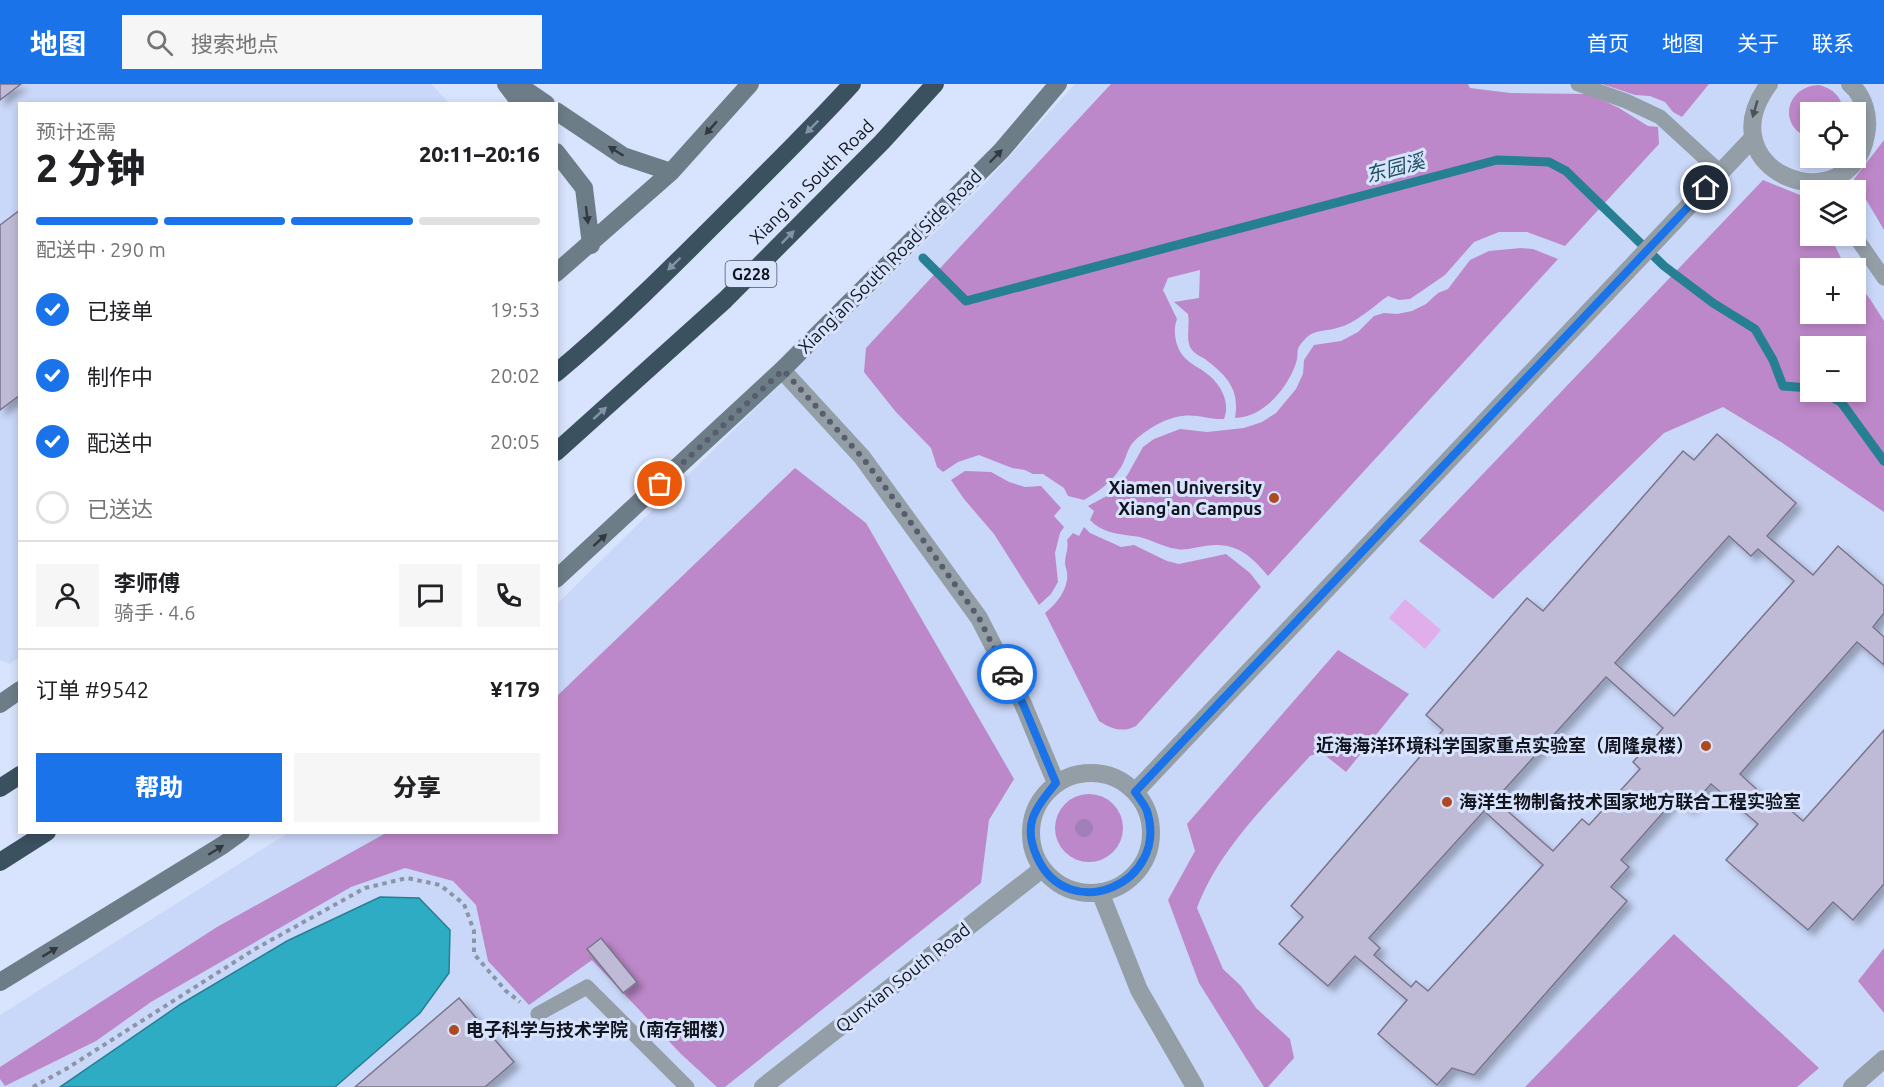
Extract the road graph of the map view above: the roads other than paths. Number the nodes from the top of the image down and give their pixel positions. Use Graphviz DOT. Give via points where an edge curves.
graph roads {
  1 [pos="506,84"];
  2 [pos="517,84"];
  3 [pos="750,84"];
  4 [pos="852,84"];
  5 [pos="935,84"];
  6 [pos="1058,84"];
  7 [pos="1578,84"];
  8 [pos="1769,84"];
  9 [pos="1851,84"];
  10 [pos="519,102"];
  11 [pos="543,102"];
  12 [pos="558,112"];
  13 [pos="1876,122"];
  14 [pos="1753,138"];
  15 [pos="558,155"];
  16 [pos="671,172"];
  17 [pos="1720,172"];
  18 [pos="1831,180"];
  19 [pos="1800,182"];
  20 [pos="591,245"];
  21 [pos="1862,246"];
  22 [pos="558,271"];
  23 [pos="1884,278"];
  24 [pos="783,370"];
  25 [pos="558,371"];
  26 [pos="558,450"];
  27 [pos="558,577"];
  28 [pos="18,691"];
  29 [pos="0,704"];
  30 [pos="18,776"];
  31 [pos="1056,783"];
  32 [pos="0,788"];
  33 [pos="1135,792"];
  34 [pos="44,834"];
  35 [pos="238,834"];
  36 [pos="0,862"];
  37 [pos="1042,869"];
  38 [pos="1100,892"];
  39 [pos="0,982"];
  40 [pos="538,1014"];
  41 [pos="1884,1059"];
  42 [pos="687,1087"];
  43 [pos="763,1087"];
  44 [pos="1195,1087"];
  45 [pos="1852,1087"];
  1 -- 10 [label="main road"];
  2 -- 11 [label="main road"];
  3 -- 16 [label="main road, one-way"];
  4 -- 25 [label="highway, one-way" via="685,254"];
  26 -- 5 [label="highway, Xiang'an South Road / G228, one-way" via="724,300"];
  24 -- 6 [label="main road, Xiang'an South Road Side Road, one-way" via="1001,151"];
  7 -- 17 [label="lane" via="1660,117"];
  8 -- 14 [label="street, one-way" via="1757,101"];
  9 -- 13 [label="street"];
  16 -- 12 [label="main road, one-way" via="623,156"];
  13 -- 18 [label="street" via="1853,163"];
  14 -- 17 [label="street"];
  14 -- 19 [label="street" via="1763,159 1779,174"];
  15 -- 20 [label="main road, one-way" via="584,188"];
  16 -- 20 [label="main road"];
  17 -- 33 [label="street"];
  20 -- 22 [label="main road"];
  21 -- 23 [label="lane"];
  27 -- 24 [label="main road, Xiang'an South Road Side Road, one-way"];
  24 -- 31 [label="street" via="862,457 979,618 1023,704"];
  28 -- 29 [label="main road"];
  30 -- 32 [label="highway"];
  31 -- 33 [label="street" via="1075,774 1096,772 1117,778"];
  31 -- 37 [label="street" via="1036,808 1030,828 1032,846"];
  33 -- 38 [label="street" via="1147,810 1152,834 1147,854 1136,872 1120,886"];
  34 -- 36 [label="highway"];
  39 -- 35 [label="main road, one-way"];
  37 -- 38 [label="street" via="1059,885 1079,892"];
  37 -- 43 [label="street, Qunxian South Road"];
  38 -- 44 [label="street" via="1139,990"];
  40 -- 42 [label="lane" via="587,987"];
  41 -- 45 [label="street"];
}
